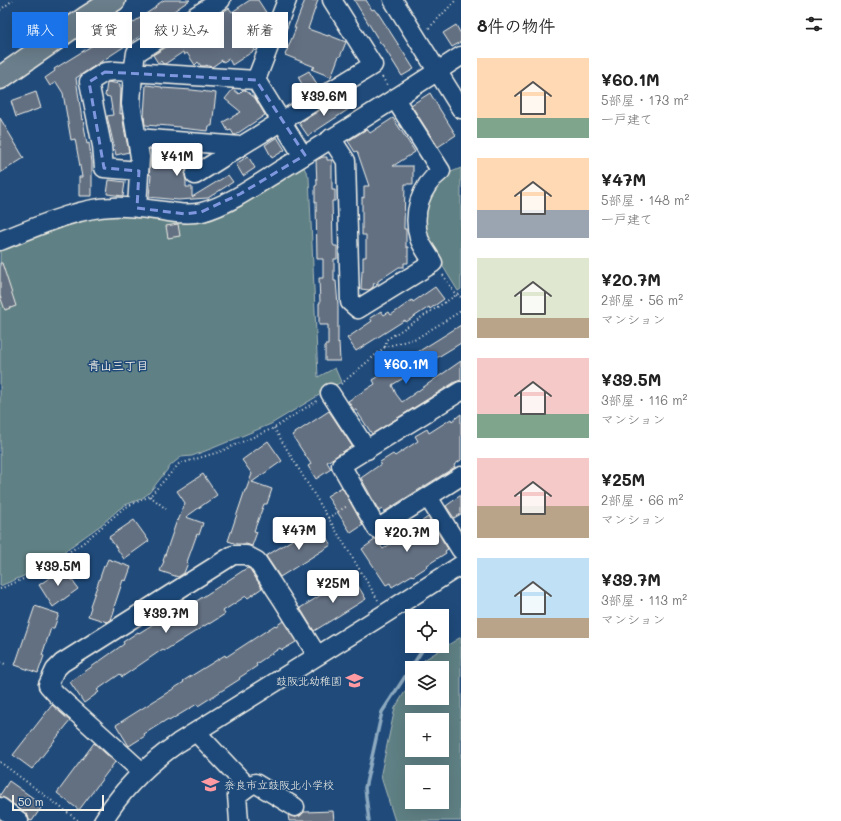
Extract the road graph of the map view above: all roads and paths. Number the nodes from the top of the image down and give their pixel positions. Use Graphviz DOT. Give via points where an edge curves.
graph roads {
  1 [pos="12,0"];
  2 [pos="114,0"];
  3 [pos="221,0"];
  4 [pos="287,0"];
  5 [pos="332,0"];
  6 [pos="392,0"];
  7 [pos="456,0"];
  8 [pos="0,10"];
  9 [pos="429,28"];
  10 [pos="461,56"];
  11 [pos="373,65"];
  12 [pos="437,71"];
  13 [pos="133,72"];
  14 [pos="0,78"];
  15 [pos="256,80"];
  16 [pos="395,99"];
  17 [pos="461,109"];
  18 [pos="282,122"];
  19 [pos="137,138"];
  20 [pos="331,138"];
  21 [pos="241,146"];
  22 [pos="305,156"];
  23 [pos="139,171"];
  24 [pos="195,175"];
  25 [pos="137,208"];
  26 [pos="0,241"];
  27 [pos="433,263"];
  28 [pos="461,292"];
  29 [pos="456,295"];
  30 [pos="461,297"];
  31 [pos="461,311"];
  32 [pos="385,348"];
  33 [pos="461,391"];
  34 [pos="330,393"];
  35 [pos="274,428"];
  36 [pos="366,450"];
  37 [pos="461,476"];
  38 [pos="150,496"];
  39 [pos="428,497"];
  40 [pos="360,498"];
  41 [pos="166,509"];
  42 [pos="328,518"];
  43 [pos="461,550"];
  44 [pos="461,565"];
  45 [pos="0,588"];
  46 [pos="386,613"];
  47 [pos="317,655"];
  48 [pos="0,662"];
  49 [pos="5,664"];
  50 [pos="196,732"];
  51 [pos="0,762"];
  52 [pos="142,772"];
  53 [pos="248,787"];
  54 [pos="0,807"];
  55 [pos="295,807"];
  56 [pos="19,821"];
  57 [pos="79,821"];
  58 [pos="103,821"];
  59 [pos="239,821"];
  1 -- 8 [label="path"];
  2 -- 14 [label="main road"];
  3 -- 13 [label="street" via="136,53"];
  4 -- 15 [label="street"];
  5 -- 11 [label="street"];
  6 -- 12 [label="street"];
  7 -- 9 [label="path"];
  10 -- 12 [label="street"];
  11 -- 16 [label="path"];
  11 -- 18 [label="street"];
  12 -- 16 [label="street"];
  12 -- 17 [label="street"];
  13 -- 15 [label="street"];
  13 -- 19 [label="street" via="131,104"];
  13 -- 23 [label="street" via="105,72 89,82 104,168"];
  15 -- 18 [label="street"];
  16 -- 20 [label="street"];
  16 -- 27 [label="street" via="441,171 432,178 423,191 417,208 416,223 420,240"];
  18 -- 21 [label="street"];
  18 -- 22 [label="street"];
  19 -- 21 [label="street"];
  19 -- 23 [label="street"];
  20 -- 22 [label="street"];
  20 -- 27 [label="street" via="346,161 350,302 358,309"];
  21 -- 24 [label="street"];
  22 -- 25 [label="street" via="217,207 201,212 185,214"];
  23 -- 25 [label="street"];
  25 -- 26 [label="street" via="98,208 80,212"];
  27 -- 29 [label="path"];
  28 -- 29 [label="path"];
  29 -- 30 [label="path"];
  29 -- 32 [label="path" via="386,340"];
  31 -- 32 [label="path" via="417,338"];
  32 -- 34 [label="path"];
  33 -- 36 [label="street"];
  34 -- 35 [label="path"];
  34 -- 36 [label="street"];
  35 -- 38 [label="path" via="219,452 179,464"];
  35 -- 42 [label="path"];
  36 -- 40 [label="street" via="341,466"];
  37 -- 39 [label="street"];
  38 -- 41 [label="path"];
  38 -- 45 [label="path" via="124,508 84,543 35,574"];
  39 -- 40 [label="street" via="377,529"];
  39 -- 43 [label="street"];
  40 -- 42 [label="path"];
  42 -- 46 [label="path"];
  44 -- 46 [label="street"];
  46 -- 47 [label="street"];
  47 -- 50 [label="street"];
  47 -- 52 [label="street" via="257,561 246,555 233,555 62,663 55,670 48,685"];
  48 -- 49 [label="path"];
  50 -- 52 [label="street" via="178,742"];
  50 -- 53 [label="street"];
  51 -- 57 [label="path"];
  52 -- 58 [label="street"];
  53 -- 55 [label="street" via="255,783"];
  53 -- 59 [label="street" via="237,795"];
  54 -- 56 [label="street"];
}
